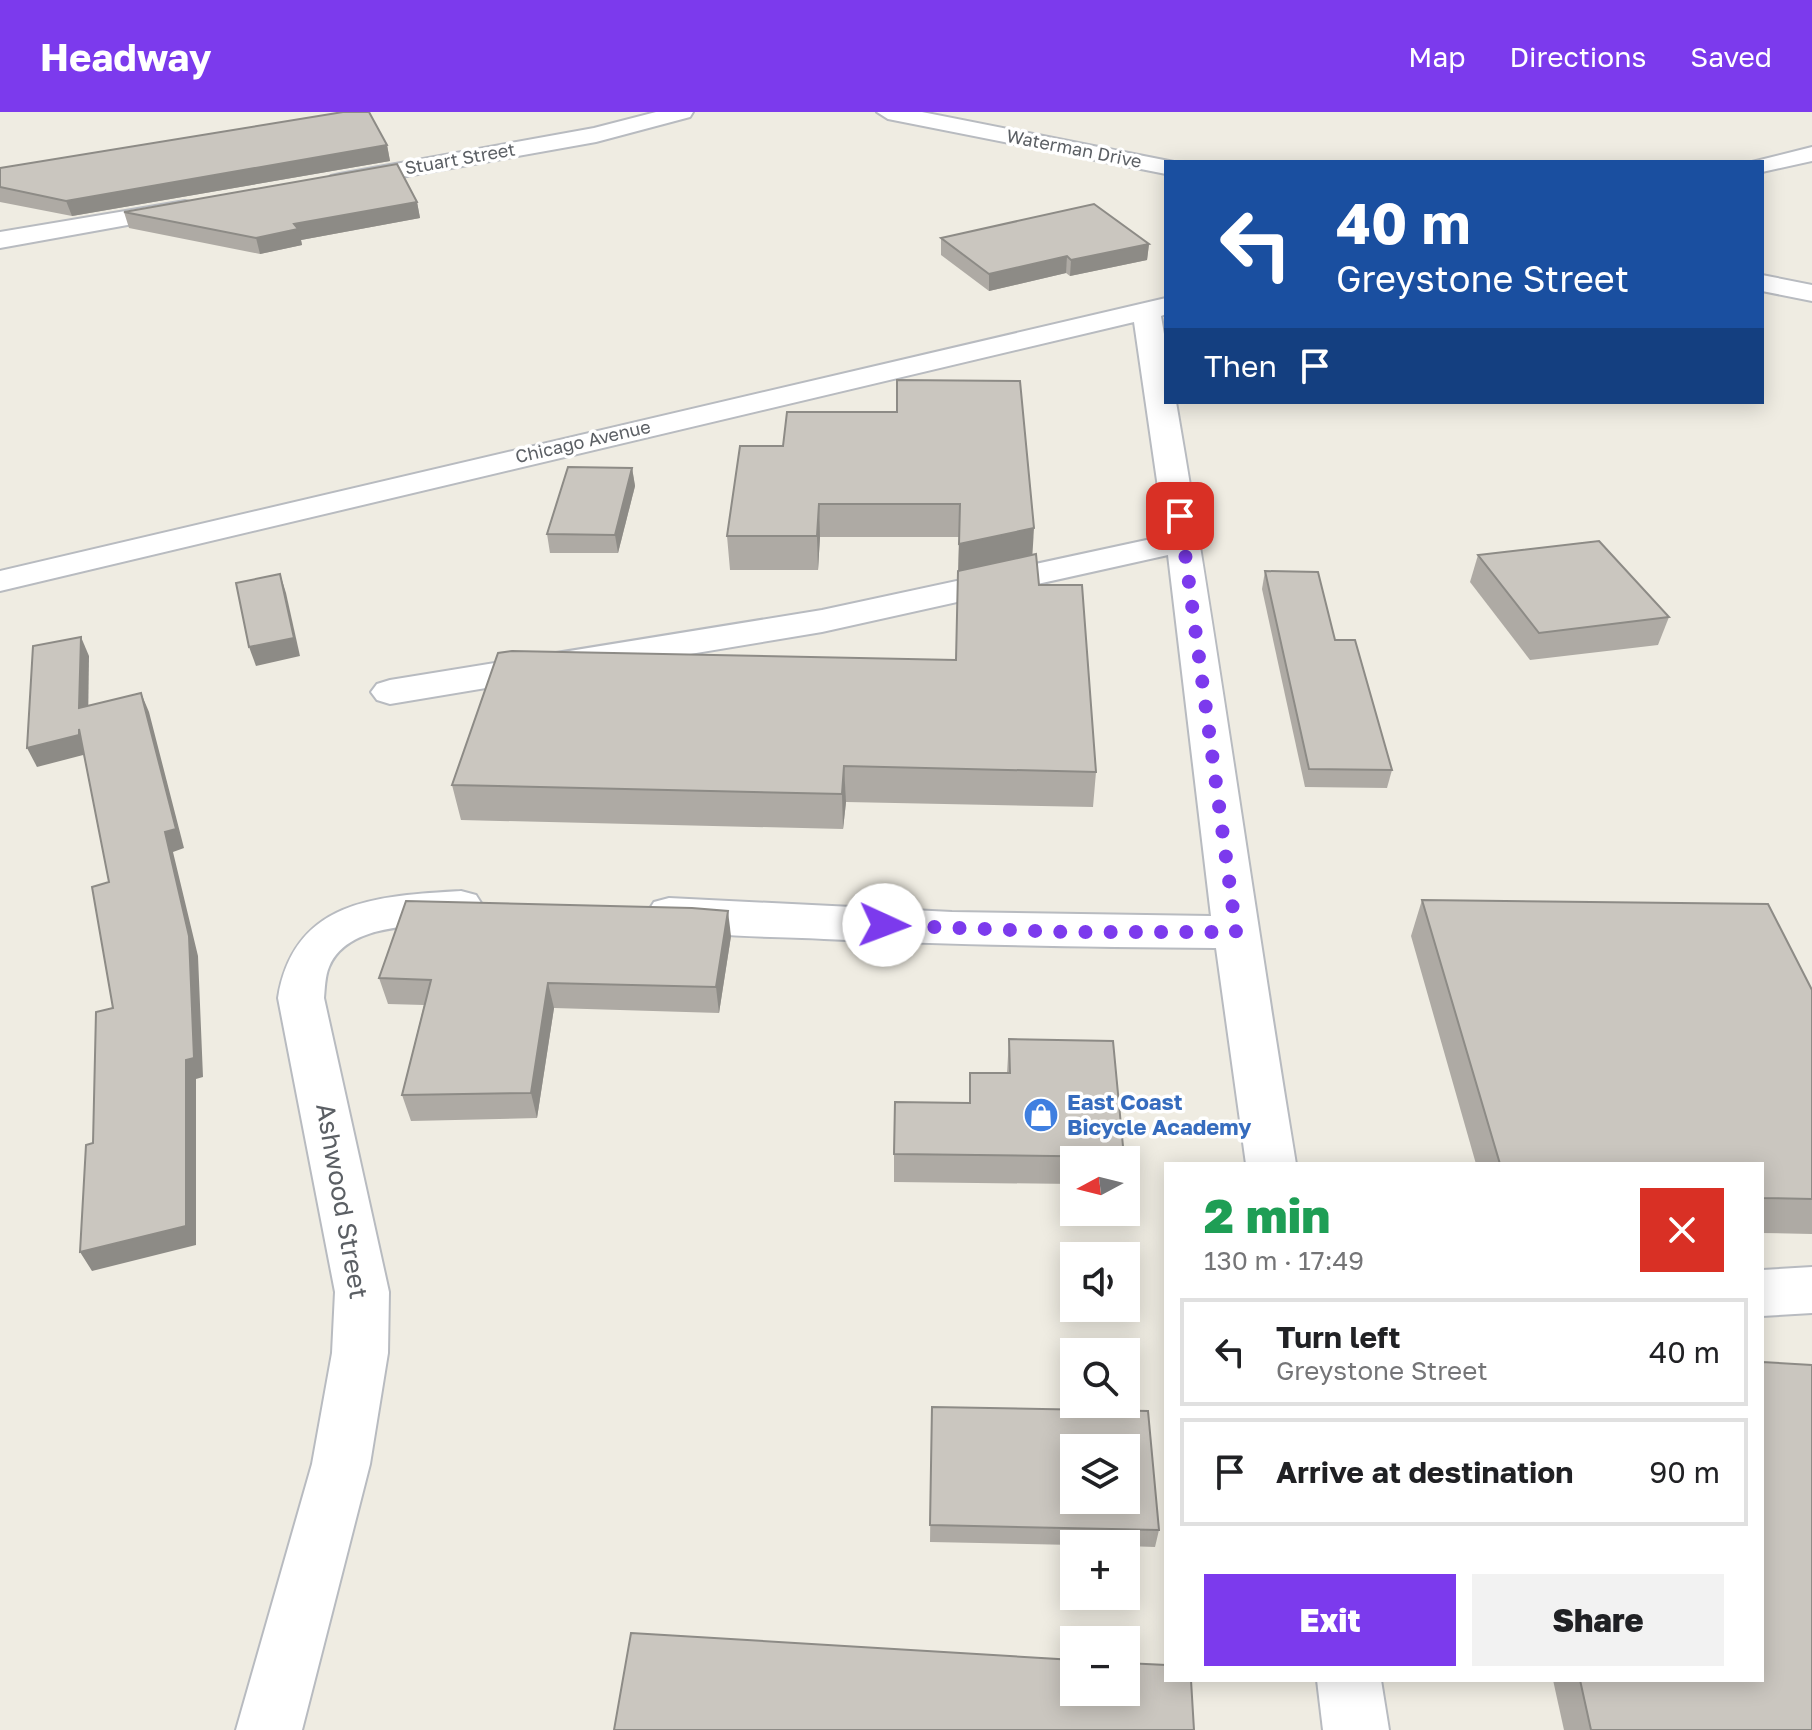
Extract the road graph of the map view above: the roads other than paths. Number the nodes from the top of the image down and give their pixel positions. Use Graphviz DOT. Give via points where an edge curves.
graph roads {
  1 [pos="682,112"];
  2 [pos="888,112"];
  3 [pos="1812,154"];
  4 [pos="1764,165"];
  5 [pos="1164,167"];
  6 [pos="314,185"];
  7 [pos="210,203"];
  8 [pos="0,240"];
  9 [pos="1764,283"];
  10 [pos="1812,293"];
  11 [pos="1156,308"];
  12 [pos="1164,377"];
  13 [pos="1167,404"];
  14 [pos="1183,542"];
  15 [pos="0,581"];
  16 [pos="390,692"];
  17 [pos="495,906"];
  18 [pos="628,910"];
  19 [pos="1236,932"];
  20 [pos="1271,1162"];
  21 [pos="1812,1290"];
  22 [pos="1764,1293"];
  23 [pos="1349,1682"];
  24 [pos="269,1730"];
  25 [pos="1356,1730"];
  1 -- 6 [label="street, Stuart Street" via="596,135"];
  2 -- 5 [label="street, Waterman Drive"];
  3 -- 4 [label="street"];
  7 -- 8 [label="street"];
  9 -- 10 [label="street"];
  11 -- 12 [label="street"];
  11 -- 15 [label="street, Chicago Avenue"];
  13 -- 14 [label="street"];
  14 -- 16 [label="street" via="822,621"];
  14 -- 19 [label="street"];
  17 -- 24 [label="street, Ashwood Street" via="416,909 350,923 318,948 301,982 362,1292 360,1353 341,1464"];
  18 -- 19 [label="street" via="1064,932"];
  19 -- 20 [label="street"];
  21 -- 22 [label="street"];
  23 -- 25 [label="street"];
}
